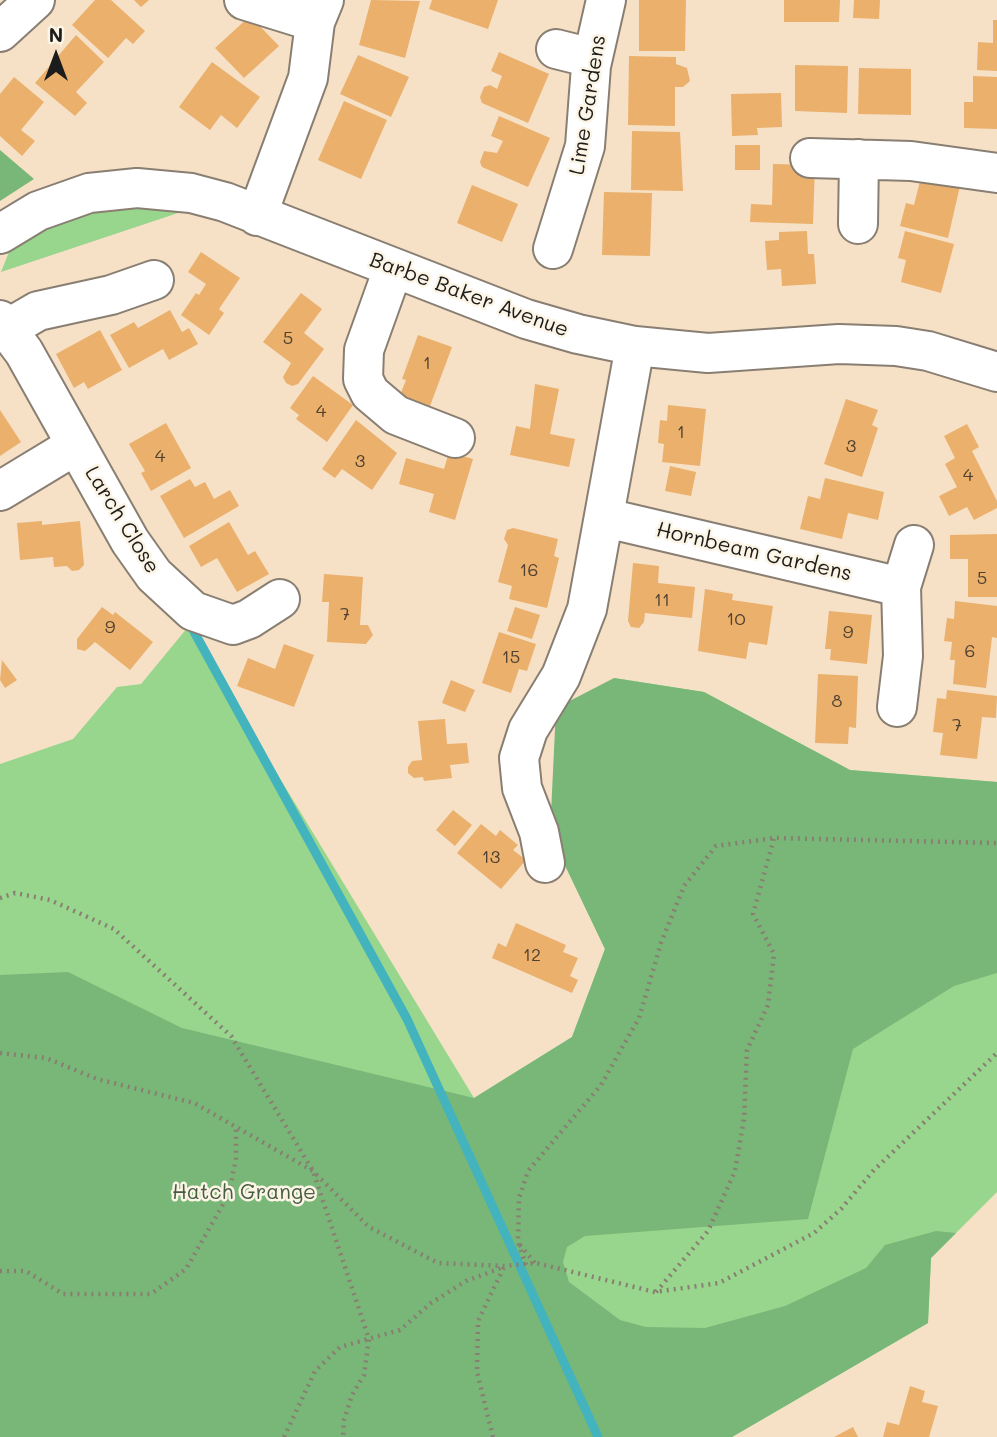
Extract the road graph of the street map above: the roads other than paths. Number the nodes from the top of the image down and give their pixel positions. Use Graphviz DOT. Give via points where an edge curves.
graph roads {
  1 [pos="35,0"];
  2 [pos="244,0"];
  3 [pos="606,0"];
  4 [pos="320,11"];
  5 [pos="0,32"];
  6 [pos="556,50"];
  7 [pos="592,58"];
  8 [pos="810,158"];
  9 [pos="859,159"];
  10 [pos="997,173"];
  11 [pos="257,216"];
  12 [pos="858,224"];
  13 [pos="0,234"];
  14 [pos="553,249"];
  15 [pos="393,269"];
  16 [pos="154,280"];
  17 [pos="3,325"];
  18 [pos="635,346"];
  19 [pos="997,372"];
  20 [pos="456,438"];
  21 [pos="76,445"];
  22 [pos="0,491"];
  23 [pos="606,518"];
  24 [pos="914,545"];
  25 [pos="901,587"];
  26 [pos="280,599"];
  27 [pos="897,707"];
  28 [pos="545,863"];
  1 -- 5 [label="street"];
  2 -- 4 [label="street"];
  3 -- 7 [label="street, Lime Gardens"];
  4 -- 11 [label="street" via="308,78"];
  6 -- 7 [label="street"];
  7 -- 14 [label="street, Lime Gardens" via="581,163"];
  8 -- 9 [label="street"];
  9 -- 10 [label="street"];
  9 -- 12 [label="street"];
  11 -- 13 [label="street, Barbe Baker Avenue" via="191,193 113,189 51,205"];
  11 -- 15 [label="street, Barbe Baker Avenue"];
  15 -- 18 [label="street, Barbe Baker Avenue" via="526,319"];
  15 -- 20 [label="street" via="364,350 363,379 370,393 396,415"];
  16 -- 17 [label="street"];
  17 -- 21 [label="street, Larch Close" via="24,352"];
  18 -- 19 [label="street, Barbe Baker Avenue" via="708,353 839,344 896,346"];
  18 -- 23 [label="street"];
  21 -- 22 [label="street, Larch Close"];
  21 -- 26 [label="street, Larch Close" via="154,575 194,611 233,625"];
  23 -- 25 [label="street, Hornbeam Gardens"];
  23 -- 28 [label="street" via="576,641 528,730 519,758 522,788"];
  24 -- 25 [label="street"];
  25 -- 27 [label="street" via="903,656"];
}
